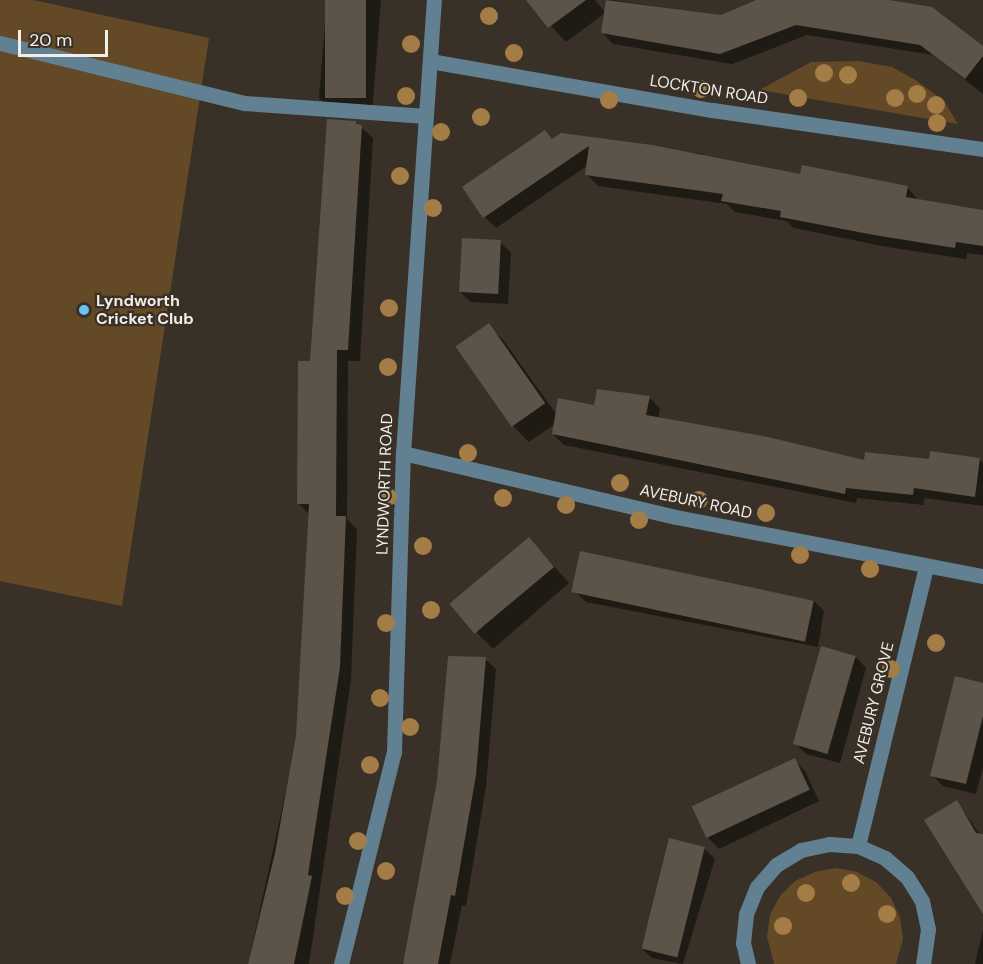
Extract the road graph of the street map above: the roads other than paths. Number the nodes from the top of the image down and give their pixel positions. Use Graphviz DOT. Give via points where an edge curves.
graph roads {
  1 [pos="434,0"];
  2 [pos="0,43"];
  3 [pos="430,61"];
  4 [pos="426,116"];
  5 [pos="983,149"];
  6 [pos="404,453"];
  7 [pos="926,568"];
  8 [pos="983,576"];
  9 [pos="858,846"];
  10 [pos="341,964"];
  11 [pos="748,964"];
  12 [pos="923,964"];
  1 -- 3 [label="street, LYNDWORTH ROAD"];
  2 -- 4 [label="street" via="245,103"];
  3 -- 4 [label="street, LYNDWORTH ROAD"];
  3 -- 5 [label="street, LOCKTON ROAD" via="712,110"];
  4 -- 6 [label="street, LYNDWORTH ROAD"];
  6 -- 7 [label="street, AVEBURY ROAD" via="676,517"];
  6 -- 10 [label="street, LYNDWORTH ROAD" via="394,752"];
  7 -- 8 [label="street, AVEBURY ROAD"];
  7 -- 9 [label="street, AVEBURY GROVE"];
  9 -- 11 [label="street" via="829,844 810,848 776,865 757,887 746,914 743,943"];
  9 -- 12 [label="street" via="885,858 907,876 922,901 928,929"];
}
